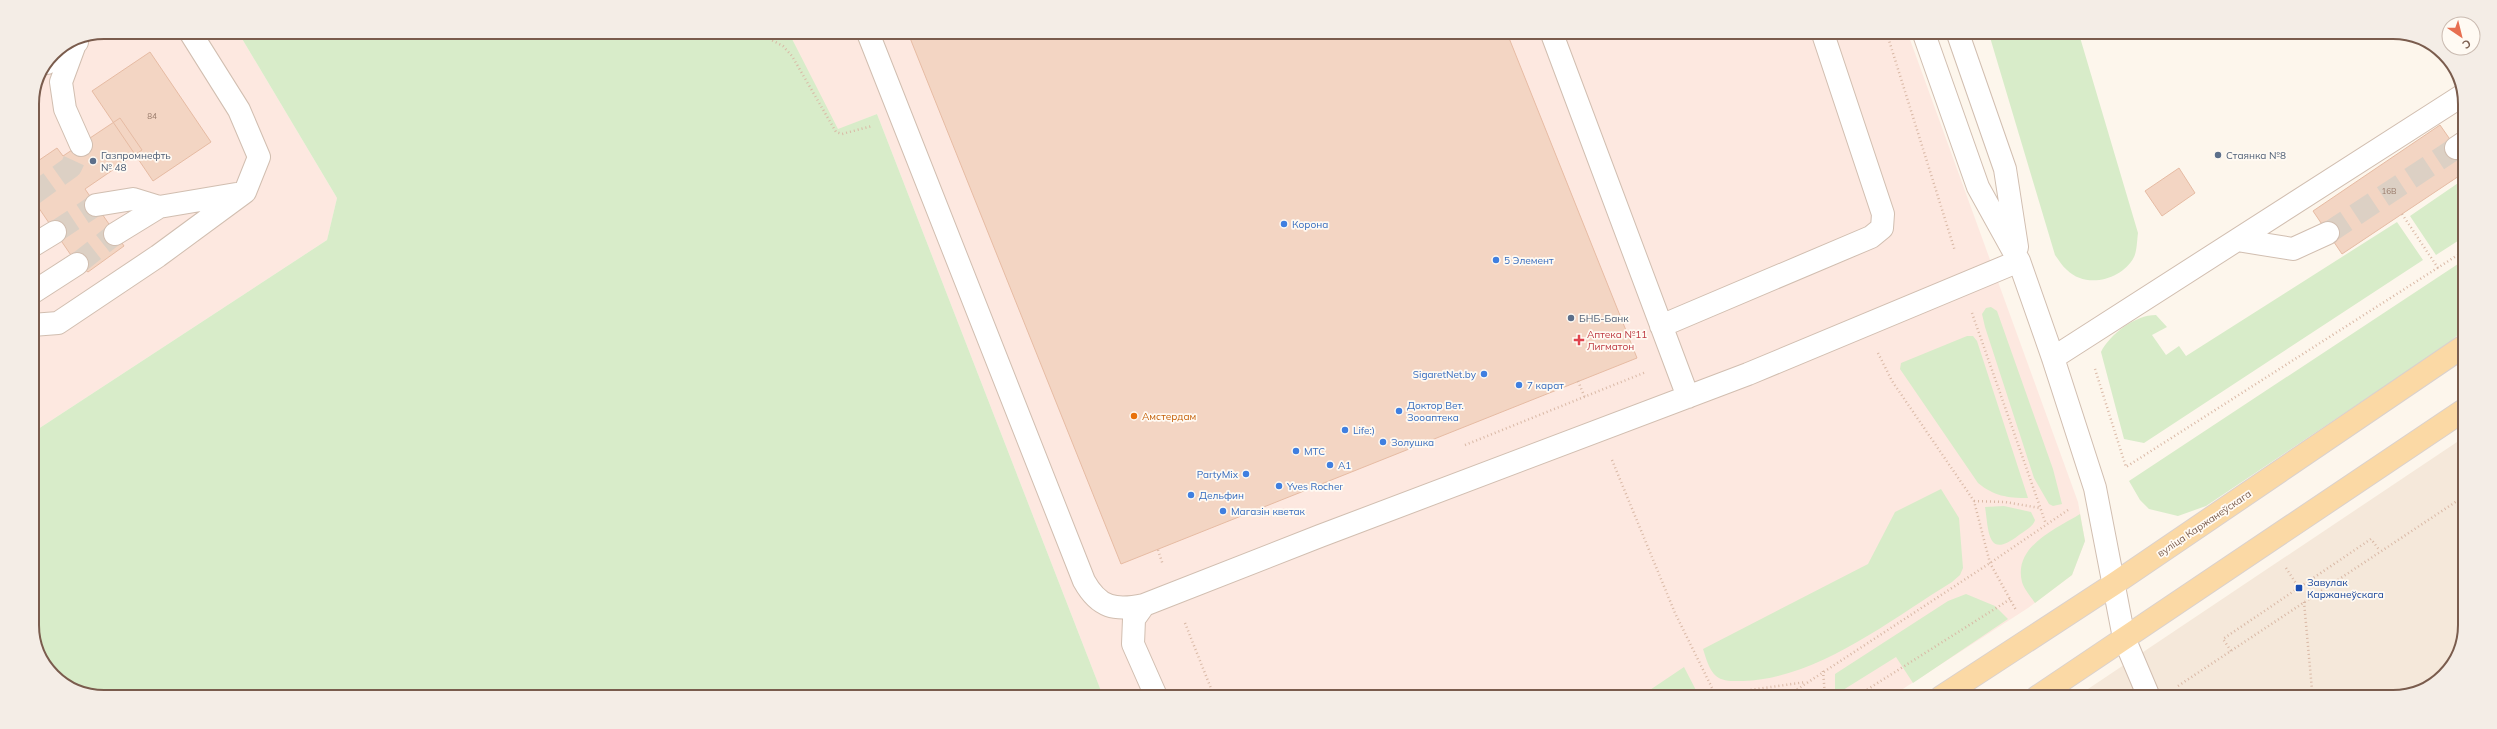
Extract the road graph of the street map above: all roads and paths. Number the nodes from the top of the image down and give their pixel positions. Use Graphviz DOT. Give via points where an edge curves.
graph roads {
  1 [pos="194,39"];
  2 [pos="770,39"];
  3 [pos="870,39"];
  4 [pos="1554,39"];
  5 [pos="1825,39"];
  6 [pos="1889,39"];
  7 [pos="1926,39"];
  8 [pos="1960,39"];
  9 [pos="78,45"];
  10 [pos="2458,98"];
  11 [pos="903,118"];
  12 [pos="81,145"];
  13 [pos="245,192"];
  14 [pos="96,205"];
  15 [pos="159,207"];
  16 [pos="2402,214"];
  17 [pos="55,232"];
  18 [pos="2328,233"];
  19 [pos="115,234"];
  20 [pos="2237,240"];
  21 [pos="39,242"];
  22 [pos="1955,251"];
  23 [pos="2458,255"];
  24 [pos="2019,260"];
  25 [pos="77,264"];
  26 [pos="2438,268"];
  27 [pos="39,288"];
  28 [pos="1971,311"];
  29 [pos="39,324"];
  30 [pos="1661,326"];
  31 [pos="2085,337"];
  32 [pos="1876,349"];
  33 [pos="2458,350"];
  34 [pos="2053,358"];
  35 [pos="1649,371"];
  36 [pos="1578,381"];
  37 [pos="1688,397"];
  38 [pos="1585,398"];
  39 [pos="2458,414"];
  40 [pos="1459,447"];
  41 [pos="1612,458"];
  42 [pos="2458,500"];
  43 [pos="1974,501"];
  44 [pos="2072,507"];
  45 [pos="2040,508"];
  46 [pos="2046,524"];
  47 [pos="1158,550"];
  48 [pos="2380,551"];
  49 [pos="1171,561"];
  50 [pos="1990,563"];
  51 [pos="1163,564"];
  52 [pos="1157,567"];
  53 [pos="1164,568"];
  54 [pos="2114,584"];
  55 [pos="2012,598"];
  56 [pos="2304,602"];
  57 [pos="1144,605"];
  58 [pos="2018,614"];
  59 [pos="1183,619"];
  60 [pos="2124,638"];
  61 [pos="2231,651"];
  62 [pos="1823,671"];
  63 [pos="1808,681"];
  64 [pos="2176,687"];
  65 [pos="1153,690"];
  66 [pos="1212,690"];
  67 [pos="1713,690"];
  68 [pos="1753,690"];
  69 [pos="1795,690"];
  70 [pos="1824,690"];
  71 [pos="1866,690"];
  72 [pos="1950,690"];
  73 [pos="2047,690"];
  74 [pos="2146,690"];
  75 [pos="2312,690"];
  1 -- 13 [label="street" via="239,110 259,157"];
  2 -- 11 [label="path" via="783,46 792,56 836,132 842,134"];
  3 -- 11 [label="street"];
  4 -- 30 [label="street"];
  5 -- 30 [label="street" via="1883,214 1882,228 1871,237"];
  6 -- 22 [label="path"];
  7 -- 24 [label="street" via="1978,187"];
  8 -- 24 [label="street" via="2005,169"];
  9 -- 12 [label="street" via="61,82 65,109"];
  10 -- 20 [label="street"];
  11 -- 57 [label="street" via="1084,581 1090,592 1101,602 1114,608"];
  13 -- 15 [label="street"];
  13 -- 29 [label="street" via="158,256 58,323"];
  14 -- 15 [label="street" via="133,200"];
  15 -- 19 [label="street"];
  16 -- 26 [label="path"];
  17 -- 21 [label="street"];
  18 -- 20 [label="street" via="2293,249"];
  20 -- 31 [label="street"];
  23 -- 26 [label="path"];
  24 -- 34 [label="street"];
  24 -- 37 [label="street"];
  25 -- 27 [label="street"];
  26 -- 31 [label="path" via="2126,467"];
  28 -- 45 [label="path"];
  30 -- 37 [label="street"];
  31 -- 34 [label="street"];
  32 -- 43 [label="path" via="1892,380"];
  33 -- 54 [label="main road, вуліца Каржанеўскага"];
  34 -- 54 [label="street" via="2095,488"];
  35 -- 38 [label="path"];
  36 -- 38 [label="path"];
  37 -- 57 [label="street"];
  38 -- 40 [label="path"];
  39 -- 60 [label="main road"];
  41 -- 67 [label="path" via="1675,613"];
  42 -- 48 [label="path"];
  43 -- 45 [label="path" via="2005,502"];
  43 -- 50 [label="path"];
  44 -- 46 [label="path"];
  45 -- 46 [label="path"];
  46 -- 50 [label="path"];
  47 -- 51 [label="path"];
  48 -- 56 [label="path"];
  48 -- 61 [label="path" via="2371,539 2223,639"];
  49 -- 51 [label="path"];
  50 -- 55 [label="path"];
  50 -- 62 [label="path"];
  51 -- 52 [label="path"];
  51 -- 53 [label="path"];
  54 -- 60 [label="street"];
  54 -- 72 [label="main road, вуліца Каржанеўскага"];
  55 -- 58 [label="path"];
  55 -- 71 [label="path"];
  56 -- 61 [label="path"];
  56 -- 75 [label="path"];
  57 -- 65 [label="street" via="1134,619 1132,644"];
  59 -- 66 [label="path"];
  60 -- 73 [label="main road"];
  60 -- 74 [label="street"];
  61 -- 64 [label="path"];
  62 -- 63 [label="path"];
  62 -- 70 [label="path"];
  63 -- 68 [label="path"];
  63 -- 69 [label="path"];
}
